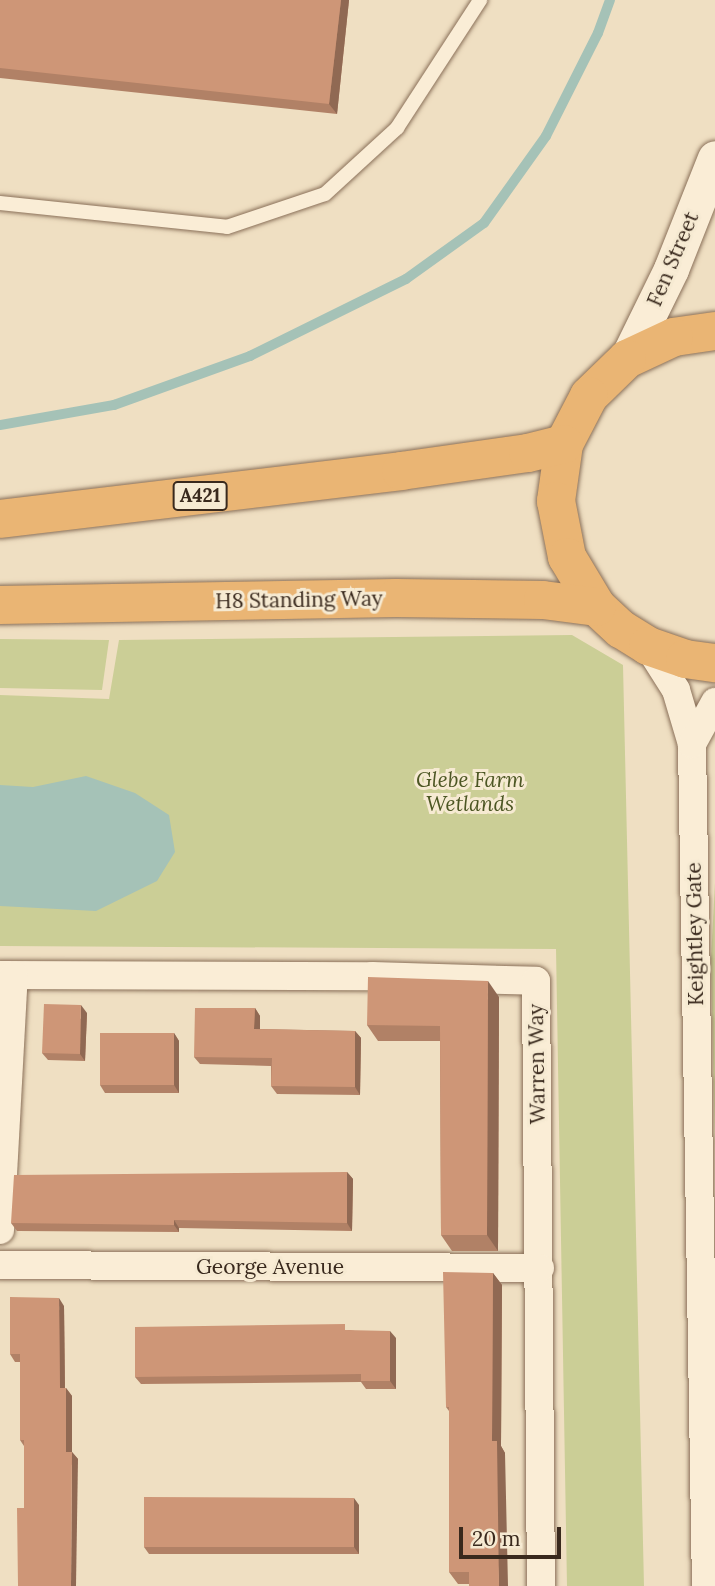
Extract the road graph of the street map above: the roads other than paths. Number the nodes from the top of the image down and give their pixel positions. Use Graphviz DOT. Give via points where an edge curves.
graph roads {
  1 [pos="480,0"];
  2 [pos="715,158"];
  3 [pos="0,203"];
  4 [pos="715,331"];
  5 [pos="627,359"];
  6 [pos="546,448"];
  7 [pos="0,519"];
  8 [pos="0,605"];
  9 [pos="597,607"];
  10 [pos="648,646"];
  11 [pos="715,663"];
  12 [pos="715,702"];
  13 [pos="692,744"];
  14 [pos="7,975"];
  15 [pos="0,1230"];
  16 [pos="0,1265"];
  17 [pos="540,1268"];
  18 [pos="541,1586"];
  19 [pos="706,1586"];
  1 -- 3 [label="lane" via="397,128 325,194 227,227"];
  2 -- 5 [label="street, Fen Street" via="671,269"];
  4 -- 5 [label="highway" via="674,337"];
  5 -- 6 [label="highway"];
  6 -- 7 [label="highway, A421" via="401,471"];
  6 -- 9 [label="highway" via="567,557"];
  8 -- 9 [label="highway, H8 Standing Way" via="396,598 543,600"];
  9 -- 10 [label="highway"];
  10 -- 11 [label="highway" via="685,659"];
  10 -- 13 [label="street, Keightley Gate" via="676,690"];
  12 -- 13 [label="street, Keightley Gate"];
  13 -- 19 [label="street, Keightley Gate"];
  14 -- 15 [label="street, Warren Way"];
  14 -- 17 [label="street, Warren Way" via="536,981"];
  16 -- 17 [label="street, George Avenue"];
  17 -- 18 [label="street, Warren Way"];
}
